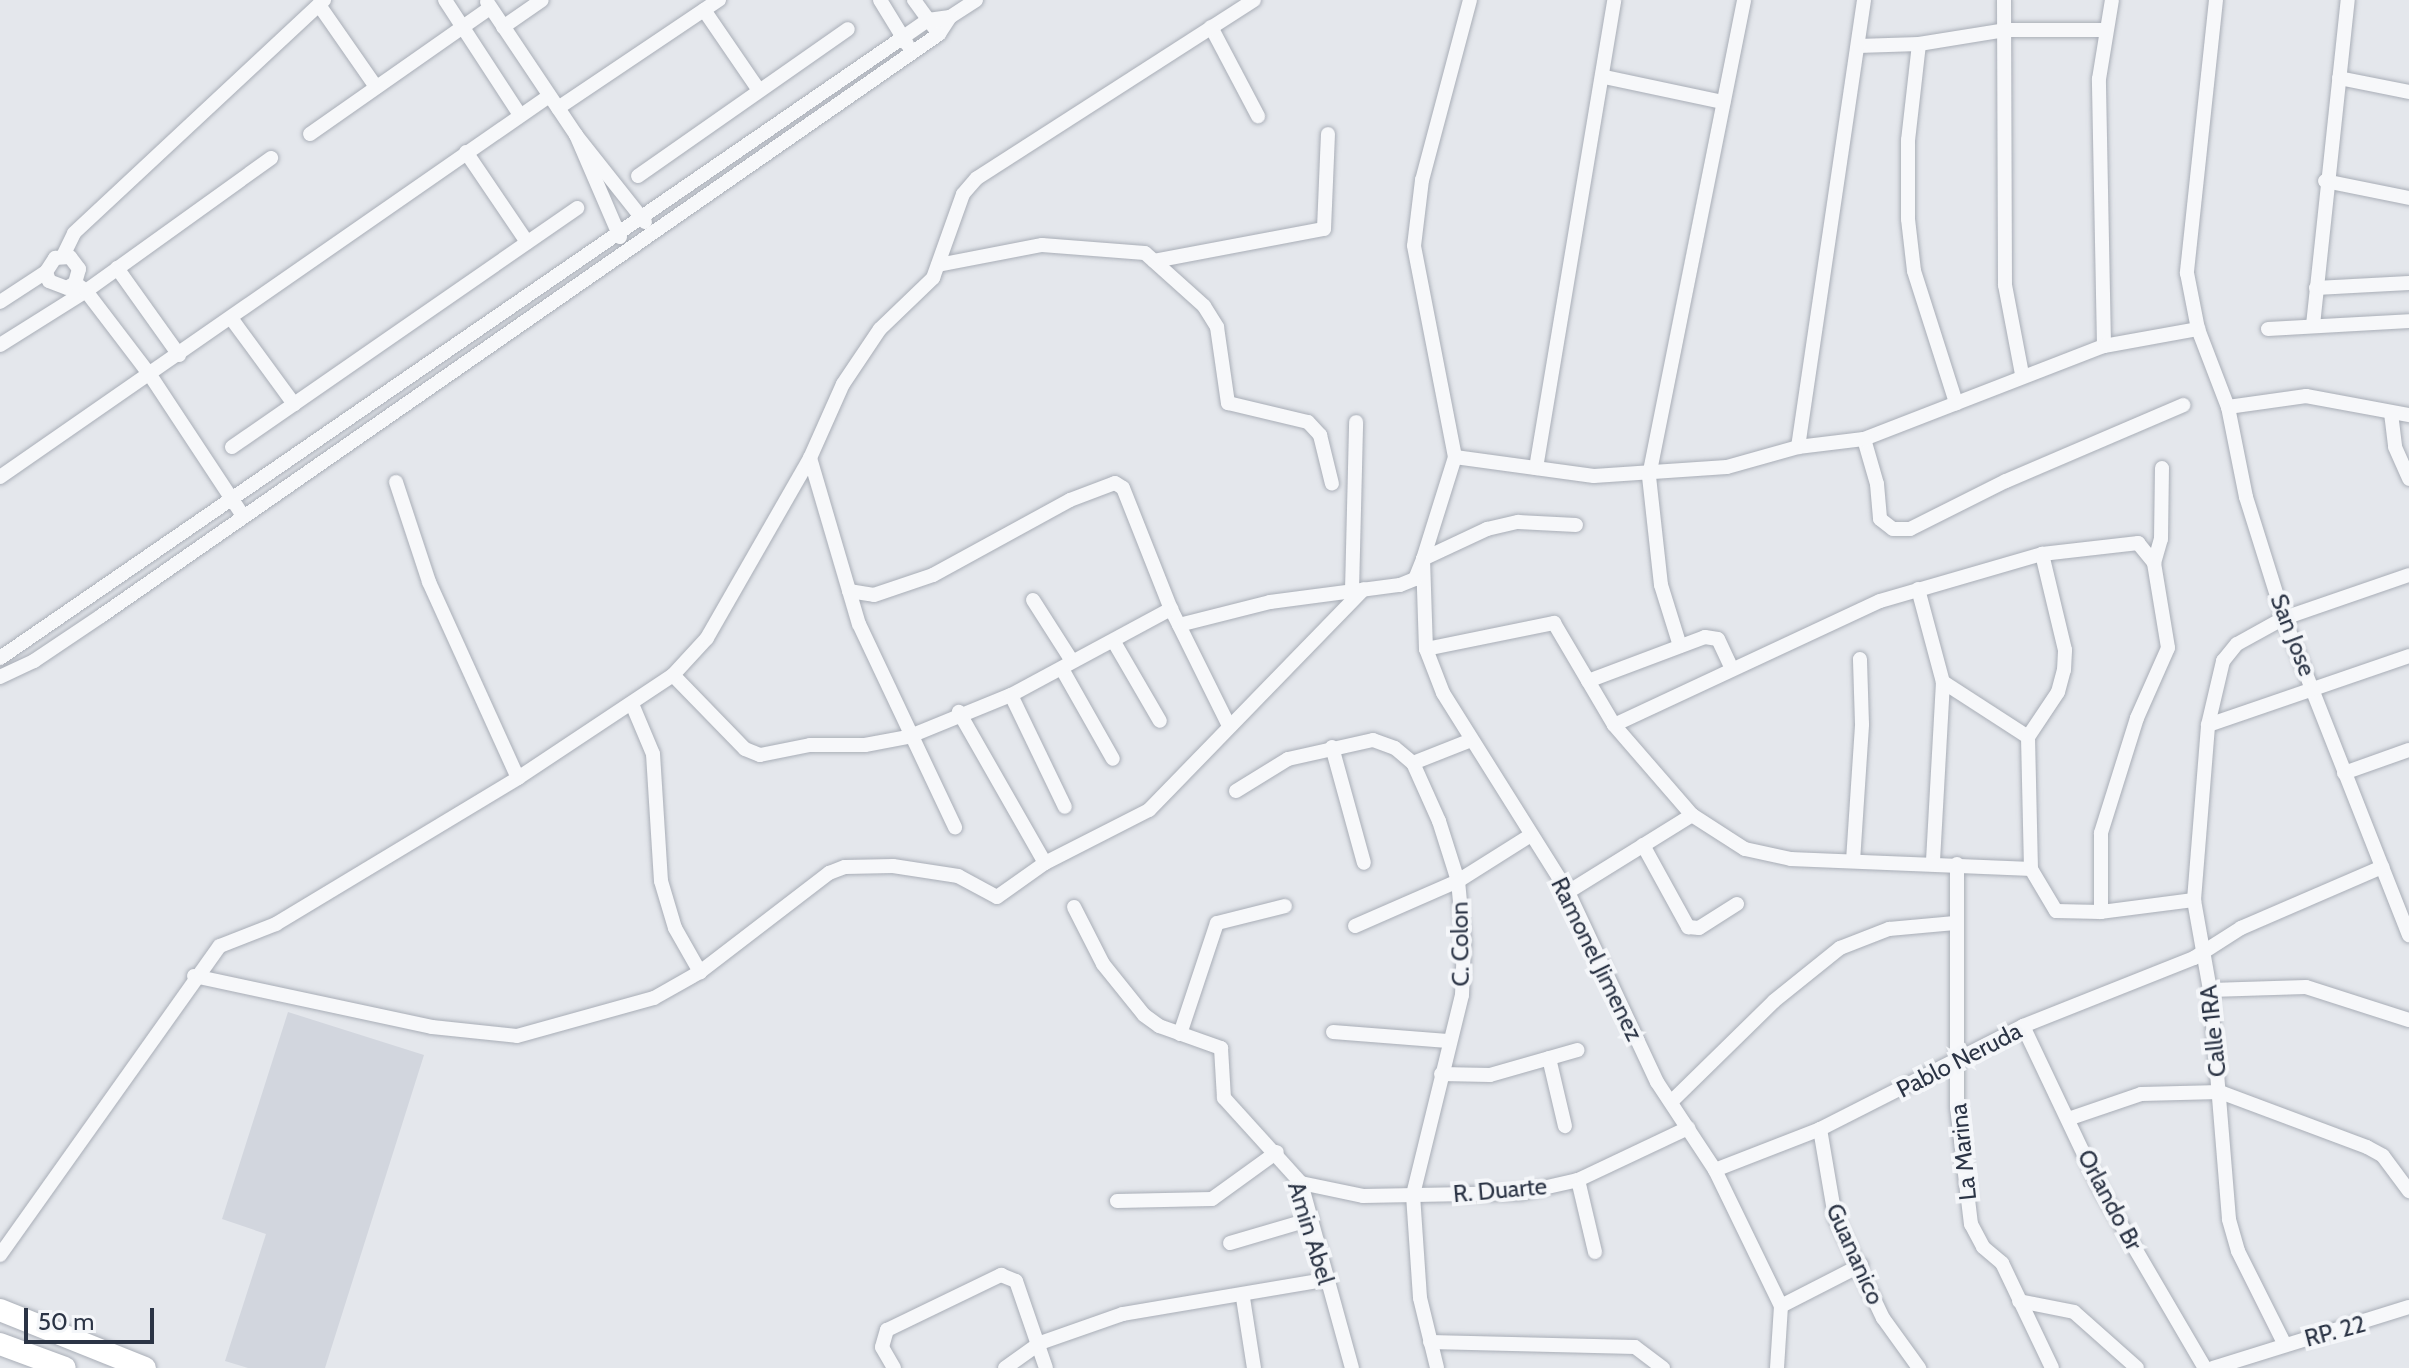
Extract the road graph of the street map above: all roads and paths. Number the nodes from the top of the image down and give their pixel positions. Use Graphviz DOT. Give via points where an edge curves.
graph roads {
  1 [pos="445,0"];
  2 [pos="542,0"];
  3 [pos="719,0"];
  4 [pos="880,0"];
  5 [pos="914,0"];
  6 [pos="976,0"];
  7 [pos="1254,0"];
  8 [pos="1470,0"];
  9 [pos="1614,0"];
  10 [pos="1744,0"];
  11 [pos="1864,0"];
  12 [pos="2004,0"];
  13 [pos="2112,0"];
  14 [pos="2216,0"];
  15 [pos="2348,0"];
  16 [pos="322,3"];
  17 [pos="488,4"];
  18 [pos="704,10"];
  19 [pos="950,17"];
  20 [pos="928,20"];
  21 [pos="463,26"];
  22 [pos="503,27"];
  23 [pos="1211,27"];
  24 [pos="848,29"];
  25 [pos="2005,30"];
  26 [pos="2106,30"];
  27 [pos="939,34"];
  28 [pos="902,38"];
  29 [pos="1919,44"];
  30 [pos="1858,46"];
  31 [pos="912,53"];
  32 [pos="1605,77"];
  33 [pos="2339,78"];
  34 [pos="376,87"];
  35 [pos="758,89"];
  36 [pos="2409,92"];
  37 [pos="549,96"];
  38 [pos="1723,102"];
  39 [pos="558,108"];
  40 [pos="520,115"];
  41 [pos="1258,116"];
  42 [pos="310,134"];
  43 [pos="1328,134"];
  44 [pos="576,135"];
  45 [pos="466,152"];
  46 [pos="271,158"];
  47 [pos="638,176"];
  48 [pos="2325,181"];
  49 [pos="2409,198"];
  50 [pos="577,208"];
  51 [pos="641,214"];
  52 [pos="616,231"];
  53 [pos="652,232"];
  54 [pos="527,242"];
  55 [pos="627,249"];
  56 [pos="63,256"];
  57 [pos="1154,261"];
  58 [pos="938,265"];
  59 [pos="117,268"];
  60 [pos="46,272"];
  61 [pos="2409,283"];
  62 [pos="80,287"];
  63 [pos="2316,288"];
  64 [pos="0,302"];
  65 [pos="231,318"];
  66 [pos="2409,321"];
  67 [pos="2313,325"];
  68 [pos="2198,329"];
  69 [pos="2268,329"];
  70 [pos="0,345"];
  71 [pos="2104,346"];
  72 [pos="179,355"];
  73 [pos="2022,374"];
  74 [pos="150,375"];
  75 [pos="1956,403"];
  76 [pos="294,404"];
  77 [pos="2183,405"];
  78 [pos="2228,407"];
  79 [pos="2391,413"];
  80 [pos="2409,415"];
  81 [pos="1356,422"];
  82 [pos="1864,439"];
  83 [pos="232,447"];
  84 [pos="1798,447"];
  85 [pos="1455,457"];
  86 [pos="810,458"];
  87 [pos="1536,468"];
  88 [pos="2162,468"];
  89 [pos="1649,476"];
  90 [pos="0,477"];
  91 [pos="2409,479"];
  92 [pos="396,482"];
  93 [pos="1332,484"];
  94 [pos="230,496"];
  95 [pos="243,516"];
  96 [pos="1576,525"];
  97 [pos="2042,554"];
  98 [pos="1423,559"];
  99 [pos="2154,563"];
  100 [pos="2409,575"];
  101 [pos="1918,589"];
  102 [pos="1358,590"];
  103 [pos="849,591"];
  104 [pos="1033,600"];
  105 [pos="1171,609"];
  106 [pos="2284,618"];
  107 [pos="1179,625"];
  108 [pos="1114,642"];
  109 [pos="1680,646"];
  110 [pos="1426,649"];
  111 [pos="2409,656"];
  112 [pos="0,658"];
  113 [pos="1860,659"];
  114 [pos="1067,665"];
  115 [pos="1732,669"];
  116 [pos="673,675"];
  117 [pos="0,677"];
  118 [pos="1588,681"];
  119 [pos="1943,682"];
  120 [pos="2314,692"];
  121 [pos="1011,695"];
  122 [pos="632,704"];
  123 [pos="959,712"];
  124 [pos="1160,721"];
  125 [pos="1614,725"];
  126 [pos="2208,725"];
  127 [pos="1229,726"];
  128 [pos="908,737"];
  129 [pos="2028,737"];
  130 [pos="1471,740"];
  131 [pos="1332,747"];
  132 [pos="2409,750"];
  133 [pos="1113,759"];
  134 [pos="1413,763"];
  135 [pos="2344,773"];
  136 [pos="518,778"];
  137 [pos="1236,791"];
  138 [pos="1065,807"];
  139 [pos="1692,815"];
  140 [pos="955,827"];
  141 [pos="1531,835"];
  142 [pos="1643,845"];
  143 [pos="1853,861"];
  144 [pos="1045,863"];
  145 [pos="1364,863"];
  146 [pos="1933,863"];
  147 [pos="1957,864"];
  148 [pos="2382,867"];
  149 [pos="2031,869"];
  150 [pos="1458,881"];
  151 [pos="1568,892"];
  152 [pos="2194,900"];
  153 [pos="1737,904"];
  154 [pos="1285,906"];
  155 [pos="1074,907"];
  156 [pos="2101,912"];
  157 [pos="1955,923"];
  158 [pos="1355,926"];
  159 [pos="2409,935"];
  160 [pos="2203,950"];
  161 [pos="700,972"];
  162 [pos="194,976"];
  163 [pos="2210,990"];
  164 [pos="2409,1020"];
  165 [pos="2023,1026"];
  166 [pos="1333,1032"];
  167 [pos="1180,1034"];
  168 [pos="1448,1041"];
  169 [pos="1578,1050"];
  170 [pos="1549,1058"];
  171 [pos="1955,1062"];
  172 [pos="1441,1074"];
  173 [pos="2220,1092"];
  174 [pos="1671,1102"];
  175 [pos="2068,1119"];
  176 [pos="1565,1126"];
  177 [pos="1688,1128"];
  178 [pos="1820,1129"];
  179 [pos="1277,1152"];
  180 [pos="1715,1170"];
  181 [pos="1578,1180"];
  182 [pos="1301,1183"];
  183 [pos="2409,1191"];
  184 [pos="1413,1195"];
  185 [pos="1117,1201"];
  186 [pos="1308,1220"];
  187 [pos="1230,1243"];
  188 [pos="1595,1252"];
  189 [pos="0,1255"];
  190 [pos="1861,1265"];
  191 [pos="1325,1280"];
  192 [pos="1243,1298"];
  193 [pos="2019,1301"];
  194 [pos="1781,1306"];
  195 [pos="2409,1307"];
  196 [pos="0,1310"];
  197 [pos="1430,1342"];
  198 [pos="0,1344"];
  199 [pos="1038,1344"];
  200 [pos="2285,1345"];
  201 [pos="2240,1363"];
  202 [pos="65,1368"];
  203 [pos="145,1368"];
  204 [pos="894,1368"];
  205 [pos="1005,1368"];
  206 [pos="1046,1368"];
  207 [pos="1254,1368"];
  208 [pos="1352,1368"];
  209 [pos="1437,1368"];
  210 [pos="1663,1368"];
  211 [pos="1777,1368"];
  212 [pos="1919,1368"];
  213 [pos="2052,1368"];
  214 [pos="2137,1368"];
  215 [pos="2205,1368"];
  216 [pos="2213,1368"];
  1 -- 21 [label="street"];
  2 -- 22 [label="street"];
  3 -- 18 [label="street"];
  4 -- 28 [label="street"];
  5 -- 20 [label="street"];
  6 -- 19 [label="street"];
  7 -- 23 [label="street"];
  8 -- 85 [label="street" via="1422,180 1414,246"];
  9 -- 32 [label="street"];
  10 -- 38 [label="street"];
  11 -- 30 [label="street"];
  12 -- 25 [label="street"];
  13 -- 26 [label="street"];
  14 -- 68 [label="street, San Jose" via="2187,273"];
  15 -- 33 [label="street"];
  16 -- 34 [label="street"];
  16 -- 56 [label="street" via="74,233"];
  17 -- 21 [label="street"];
  17 -- 22 [label="street"];
  18 -- 35 [label="street"];
  18 -- 39 [label="street"];
  19 -- 20 [label="street"];
  19 -- 27 [label="street"];
  20 -- 27 [label="street"];
  20 -- 28 [label="street"];
  21 -- 34 [label="street"];
  21 -- 40 [label="street"];
  22 -- 37 [label="street"];
  23 -- 41 [label="street"];
  23 -- 58 [label="street" via="977,178 963,194"];
  24 -- 35 [label="street"];
  25 -- 26 [label="street"];
  25 -- 29 [label="street"];
  25 -- 73 [label="street" via="2005,285"];
  26 -- 71 [label="street" via="2099,79 2097,181"];
  27 -- 31 [label="street"];
  28 -- 31 [label="street"];
  28 -- 51 [label="street"];
  29 -- 30 [label="street"];
  29 -- 75 [label="street" via="1908,140 1908,219 1914,271"];
  30 -- 84 [label="street"];
  31 -- 53 [label="street"];
  32 -- 38 [label="street"];
  32 -- 87 [label="street"];
  33 -- 36 [label="street"];
  33 -- 48 [label="street"];
  34 -- 42 [label="street"];
  35 -- 47 [label="street"];
  37 -- 39 [label="street"];
  37 -- 40 [label="street"];
  38 -- 89 [label="street"];
  39 -- 44 [label="street"];
  40 -- 45 [label="street"];
  43 -- 57 [label="street" via="1324,229"];
  44 -- 51 [label="street"];
  44 -- 52 [label="street"];
  45 -- 54 [label="street"];
  45 -- 65 [label="street"];
  46 -- 59 [label="street"];
  48 -- 49 [label="street"];
  48 -- 63 [label="street"];
  50 -- 54 [label="street"];
  51 -- 52 [label="street"];
  51 -- 53 [label="street"];
  52 -- 55 [label="street"];
  52 -- 94 [label="street"];
  53 -- 55 [label="street"];
  54 -- 76 [label="street"];
  55 -- 95 [label="street"];
  56 -- 60 [label="street" via="49,263"];
  56 -- 62 [label="street" via="76,262"];
  57 -- 58 [label="street" via="1145,253 1042,245"];
  57 -- 93 [label="street" via="1204,306 1217,327 1228,403 1308,422 1320,435"];
  58 -- 86 [label="street" via="915,300 880,329 862,354"];
  59 -- 62 [label="street"];
  59 -- 72 [label="street"];
  60 -- 62 [label="street" via="57,287"];
  60 -- 64 [label="street"];
  61 -- 63 [label="street"];
  62 -- 70 [label="street"];
  62 -- 74 [label="street"];
  63 -- 67 [label="street"];
  65 -- 72 [label="street"];
  65 -- 76 [label="street"];
  66 -- 67 [label="street"];
  67 -- 69 [label="street"];
  68 -- 71 [label="street"];
  68 -- 78 [label="street, San Jose"];
  71 -- 73 [label="street"];
  72 -- 74 [label="street"];
  73 -- 75 [label="street"];
  74 -- 90 [label="street"];
  74 -- 94 [label="street"];
  75 -- 82 [label="street"];
  76 -- 83 [label="street"];
  77 -- 82 [label="street" via="2006,481 1910,529 1893,529 1880,519"];
  78 -- 79 [label="street" via="2306,396"];
  78 -- 106 [label="street, San Jose" via="2246,497"];
  79 -- 80 [label="street"];
  79 -- 91 [label="street" via="2395,447"];
  81 -- 102 [label="street"];
  82 -- 84 [label="street"];
  84 -- 89 [label="street" via="1727,467"];
  85 -- 87 [label="street"];
  85 -- 98 [label="street, Ramonel Jimenez"];
  86 -- 103 [label="street"];
  86 -- 116 [label="street" via="707,638"];
  87 -- 89 [label="street"];
  88 -- 99 [label="street" via="2161,539"];
  89 -- 109 [label="street" via="1661,585"];
  92 -- 136 [label="street" via="429,582"];
  94 -- 95 [label="street"];
  94 -- 112 [label="street"];
  95 -- 117 [label="street" via="34,661"];
  96 -- 98 [label="street" via="1518,522 1487,529"];
  97 -- 99 [label="street" via="2124,541 2149,551"];
  97 -- 101 [label="street"];
  97 -- 129 [label="street" via="2065,650 2064,670 2058,692"];
  98 -- 102 [label="street" via="1415,579"];
  98 -- 110 [label="street, Ramonel Jimenez"];
  99 -- 156 [label="street" via="2168,648 2137,718 2101,833"];
  100 -- 106 [label="street, Calle 1RA"];
  101 -- 115 [label="street" via="1848,614"];
  101 -- 119 [label="street"];
  102 -- 107 [label="street" via="1270,602"];
  102 -- 127 [label="street"];
  103 -- 105 [label="street" via="874,595 921,580 968,560 1070,500 1115,483 1123,488"];
  103 -- 128 [label="street"];
  104 -- 114 [label="street"];
  105 -- 107 [label="street"];
  105 -- 108 [label="street"];
  106 -- 120 [label="street, San Jose"];
  106 -- 126 [label="street, Calle 1RA" via="2237,644 2223,661"];
  107 -- 127 [label="street"];
  108 -- 114 [label="street"];
  108 -- 124 [label="street"];
  109 -- 115 [label="street" via="1714,637"];
  109 -- 118 [label="street"];
  110 -- 118 [label="street" via="1554,623"];
  110 -- 130 [label="street, Ramonel Jimenez" via="1443,693"];
  111 -- 120 [label="street"];
  113 -- 143 [label="street" via="1862,724"];
  114 -- 121 [label="street"];
  114 -- 133 [label="street"];
  115 -- 125 [label="street"];
  116 -- 122 [label="street"];
  116 -- 128 [label="street" via="745,749 760,755"];
  118 -- 125 [label="street"];
  119 -- 129 [label="street"];
  119 -- 146 [label="street"];
  120 -- 126 [label="street"];
  120 -- 135 [label="street, San Jose"];
  121 -- 123 [label="street"];
  121 -- 138 [label="street"];
  122 -- 136 [label="street"];
  122 -- 161 [label="street" via="653,754 661,881 675,928"];
  123 -- 128 [label="street"];
  123 -- 144 [label="street"];
  125 -- 139 [label="street"];
  126 -- 152 [label="street, Calle 1RA"];
  127 -- 144 [label="street" via="1149,810"];
  128 -- 140 [label="street"];
  129 -- 149 [label="street"];
  130 -- 134 [label="street"];
  130 -- 141 [label="street, Ramonel Jimenez"];
  131 -- 134 [label="street" via="1373,740 1395,748"];
  131 -- 137 [label="street" via="1288,759"];
  131 -- 145 [label="street"];
  132 -- 135 [label="street"];
  134 -- 150 [label="street, C. Colon"];
  135 -- 148 [label="street, San Jose"];
  136 -- 162 [label="street" via="276,924 220,946"];
  139 -- 142 [label="street"];
  139 -- 143 [label="street" via="1745,849 1791,859"];
  141 -- 150 [label="street"];
  141 -- 151 [label="street, Ramonel Jimenez"];
  142 -- 151 [label="street"];
  142 -- 153 [label="street" via="1688,927 1699,928"];
  143 -- 146 [label="street"];
  144 -- 161 [label="street" via="997,897 958,876 893,866 845,867 829,873"];
  146 -- 147 [label="street"];
  147 -- 149 [label="street"];
  147 -- 157 [label="street, La Marina"];
  148 -- 159 [label="street, San Jose"];
  148 -- 160 [label="street, Pablo Neruda"];
  149 -- 156 [label="street" via="2056,911"];
  150 -- 158 [label="street"];
  150 -- 168 [label="street, C. Colon" via="1463,991"];
  151 -- 174 [label="street, Ramonel Jimenez" via="1628,1024"];
  152 -- 156 [label="street"];
  152 -- 160 [label="street, Calle 1RA"];
  154 -- 167 [label="street" via="1217,923"];
  155 -- 167 [label="street, Amin Abel" via="1103,964 1144,1015"];
  157 -- 171 [label="street, La Marina"];
  157 -- 174 [label="street" via="1889,929 1840,948 1774,1001"];
  160 -- 163 [label="street, Calle 1RA"];
  160 -- 165 [label="street, Pablo Neruda"];
  161 -- 162 [label="street" via="641,1003 517,1036 432,1027 268,996"];
  162 -- 189 [label="street"];
  163 -- 164 [label="street" via="2294,985"];
  163 -- 173 [label="street, Calle 1RA"];
  165 -- 171 [label="street, Pablo Neruda"];
  165 -- 175 [label="street, Orlando Br"];
  166 -- 168 [label="street"];
  167 -- 179 [label="street, Amin Abel" via="1221,1048 1224,1098"];
  168 -- 172 [label="street, C. Colon"];
  169 -- 170 [label="street"];
  170 -- 172 [label="street" via="1490,1075"];
  170 -- 176 [label="street"];
  171 -- 178 [label="street, Pablo Neruda"];
  171 -- 193 [label="street, La Marina" via="1971,1224 1983,1247 2002,1263"];
  172 -- 184 [label="street, C. Colon"];
  173 -- 175 [label="street" via="2141,1094"];
  173 -- 183 [label="street" via="2367,1147 2383,1156"];
  173 -- 200 [label="street, Calle 1RA" via="2232,1234"];
  174 -- 177 [label="street, Ramonel Jimenez"];
  175 -- 215 [label="street, Orlando Br" via="2102,1192"];
  177 -- 180 [label="street, Ramonel Jimenez"];
  177 -- 181 [label="street, R. Duarte"];
  178 -- 180 [label="street, Pablo Neruda"];
  178 -- 190 [label="street, Guananico" via="1835,1217"];
  179 -- 182 [label="street, Amin Abel"];
  179 -- 185 [label="street" via="1212,1199"];
  180 -- 194 [label="street, Ramonel Jimenez"];
  181 -- 184 [label="street, R. Duarte" via="1521,1193"];
  181 -- 188 [label="street"];
  182 -- 184 [label="street, R. Duarte" via="1352,1194"];
  182 -- 186 [label="street, Amin Abel"];
  184 -- 197 [label="street, C. Colon" via="1415,1262"];
  186 -- 187 [label="street"];
  186 -- 191 [label="street, Amin Abel"];
  190 -- 194 [label="street"];
  190 -- 212 [label="street, Guananico" via="1885,1321"];
  191 -- 192 [label="street"];
  191 -- 208 [label="street, Amin Abel"];
  192 -- 199 [label="street" via="1123,1314"];
  192 -- 207 [label="street"];
  193 -- 213 [label="street, La Marina"];
  193 -- 214 [label="street" via="2074,1312"];
  194 -- 211 [label="street, Ramonel Jimenez"];
  195 -- 200 [label="street, RP. 22"];
  196 -- 203 [label="main road"];
  197 -- 209 [label="street, C. Colon"];
  197 -- 210 [label="street" via="1635,1347"];
  198 -- 202 [label="main road"];
  199 -- 204 [label="street" via="1016,1281 1005,1276 887,1330 882,1348"];
  199 -- 205 [label="street"];
  199 -- 206 [label="street"];
  200 -- 201 [label="street, RP. 22"];
  201 -- 216 [label="street, RP. 22"];
}
